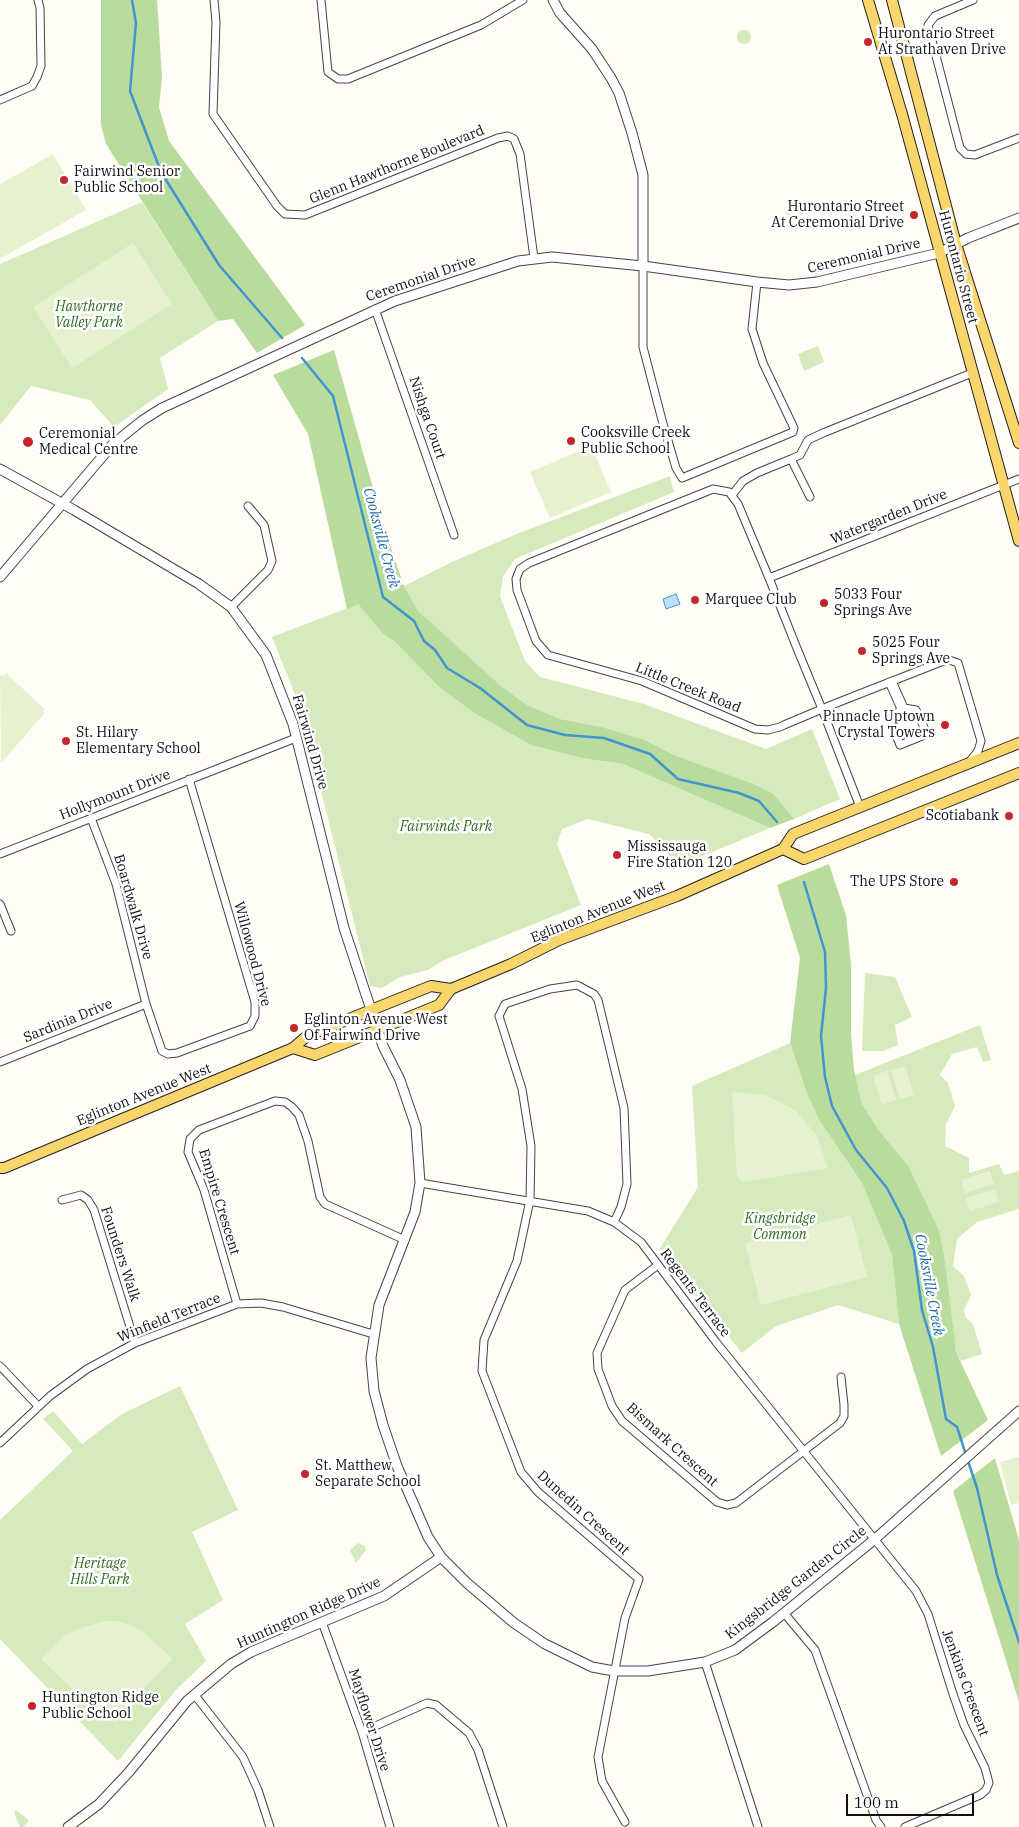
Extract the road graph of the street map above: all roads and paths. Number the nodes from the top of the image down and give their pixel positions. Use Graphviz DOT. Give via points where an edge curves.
graph roads {
  1 [pos="38,0"];
  2 [pos="214,0"];
  3 [pos="321,0"];
  4 [pos="523,0"];
  5 [pos="553,0"];
  6 [pos="868,0"];
  7 [pos="892,0"];
  8 [pos="973,0"];
  9 [pos="0,100"];
  10 [pos="1019,138"];
  11 [pos="1019,218"];
  12 [pos="956,244"];
  13 [pos="938,253"];
  14 [pos="534,258"];
  15 [pos="643,266"];
  16 [pos="757,282"];
  17 [pos="375,309"];
  18 [pos="972,373"];
  19 [pos="1019,443"];
  20 [pos="791,459"];
  21 [pos="0,469"];
  22 [pos="1019,479"];
  23 [pos="1004,485"];
  24 [pos="730,493"];
  25 [pos="810,497"];
  26 [pos="64,504"];
  27 [pos="248,506"];
  28 [pos="454,535"];
  29 [pos="1019,541"];
  30 [pos="0,577"];
  31 [pos="769,578"];
  32 [pos="231,608"];
  33 [pos="891,682"];
  34 [pos="822,709"];
  35 [pos="296,738"];
  36 [pos="1019,743"];
  37 [pos="966,764"];
  38 [pos="1019,773"];
  39 [pos="1014,778"];
  40 [pos="189,779"];
  41 [pos="860,807"];
  42 [pos="90,818"];
  43 [pos="783,850"];
  44 [pos="0,854"];
  45 [pos="0,904"];
  46 [pos="11,931"];
  47 [pos="451,989"];
  48 [pos="146,1004"];
  49 [pos="371,1010"];
  50 [pos="378,1030"];
  51 [pos="293,1048"];
  52 [pos="0,1062"];
  53 [pos="1,1170"];
  54 [pos="420,1183"];
  55 [pos="62,1200"];
  56 [pos="530,1200"];
  57 [pos="614,1222"];
  58 [pos="405,1240"];
  59 [pos="658,1265"];
  60 [pos="237,1304"];
  61 [pos="373,1334"];
  62 [pos="135,1343"];
  63 [pos="0,1366"];
  64 [pos="841,1377"];
  65 [pos="38,1406"];
  66 [pos="1019,1411"];
  67 [pos="0,1443"];
  68 [pos="804,1450"];
  69 [pos="875,1539"];
  70 [pos="440,1557"];
  71 [pos="784,1613"];
  72 [pos="322,1622"];
  73 [pos="705,1662"];
  74 [pos="614,1671"];
  75 [pos="194,1694"];
  76 [pos="362,1732"];
  77 [pos="625,1822"];
  78 [pos="68,1827"];
  79 [pos="270,1827"];
  80 [pos="390,1827"];
  81 [pos="503,1827"];
  82 [pos="758,1827"];
  83 [pos="881,1827"];
  84 [pos="905,1827"];
  1 -- 9 [label="street" via="41,66 38,77 32,86"];
  2 -- 14 [label="street, Glenn Hawthorne Boulevard" via="213,114 285,214 305,215 508,136 514,139 520,154"];
  3 -- 4 [label="street" via="328,72 338,79 348,79 481,25"];
  5 -- 15 [label="street" via="602,64 619,93 630,125 643,175"];
  6 -- 13 [label="main road, Hurontario Street"];
  7 -- 12 [label="main road, Hurontario Street"];
  8 -- 10 [label="street" via="935,16 928,25 960,148 966,154 975,155"];
  11 -- 12 [label="street, Ceremonial Drive"];
  12 -- 13 [label="street, Ceremonial Drive"];
  12 -- 19 [label="main road, Hurontario Street"];
  13 -- 16 [label="street, Ceremonial Drive" via="818,282 789,285"];
  13 -- 18 [label="main road, Hurontario Street"];
  14 -- 15 [label="street, Ceremonial Drive" via="572,258"];
  14 -- 17 [label="street, Ceremonial Drive" via="503,265"];
  15 -- 16 [label="street, Ceremonial Drive"];
  15 -- 16 [label="street" via="643,346 676,468 682,478 794,432 752,329"];
  17 -- 26 [label="street, Ceremonial Drive" via="162,408 114,444"];
  17 -- 28 [label="street, Nishga Court"];
  18 -- 20 [label="street" via="816,436 808,440 800,455"];
  18 -- 23 [label="main road, Hurontario Street"];
  20 -- 24 [label="street" via="757,473"];
  20 -- 25 [label="street"];
  21 -- 26 [label="street, Fairwind Drive"];
  22 -- 23 [label="street, Watergarden Drive"];
  23 -- 29 [label="main road, Hurontario Street"];
  23 -- 31 [label="street, Watergarden Drive"];
  24 -- 31 [label="street"];
  24 -- 34 [label="street, Little Creek Road" via="712,489 525,565 518,573 516,586 536,641 544,652 556,659 642,681 755,728 776,728"];
  26 -- 30 [label="street, Ceremonial Drive"];
  26 -- 32 [label="street, Fairwind Drive" via="185,575"];
  27 -- 32 [label="street" via="264,525 272,561 268,570"];
  31 -- 34 [label="street"];
  32 -- 35 [label="street, Fairwind Drive" via="266,655"];
  33 -- 33 [label="street" via="901,710 893,718 892,725 900,745 926,734 916,710 904,708"];
  33 -- 34 [label="street, Little Creek Road"];
  33 -- 37 [label="street, Little Creek Road" via="941,662 958,663 981,741 976,755"];
  34 -- 41 [label="street"];
  35 -- 40 [label="street, Hollymount Drive"];
  35 -- 49 [label="street, Fairwind Drive" via="344,928"];
  36 -- 37 [label="main road, Eglinton Avenue West"];
  37 -- 41 [label="main road, Eglinton Avenue West"];
  38 -- 39 [label="main road"];
  39 -- 43 [label="main road" via="804,859"];
  40 -- 42 [label="street, Hollymount Drive"];
  40 -- 48 [label="street, Willowood Drive" via="254,1002 255,1016 250,1026 168,1054 162,1051"];
  41 -- 43 [label="main road, Eglinton Avenue West" via="793,834"];
  42 -- 44 [label="street, Hollymount Drive"];
  42 -- 48 [label="street, Boardwalk Drive" via="116,884"];
  43 -- 47 [label="main road, Eglinton Avenue West" via="676,896 559,940"];
  45 -- 46 [label="street"];
  47 -- 49 [label="main road, Eglinton Avenue West" via="431,986"];
  47 -- 50 [label="main road, Eglinton Avenue West" via="439,1005"];
  48 -- 52 [label="street, Sardinia Drive"];
  49 -- 50 [label="street, Kingsbridge Garden Circle"];
  49 -- 51 [label="main road, Eglinton Avenue West" via="307,1036"];
  50 -- 51 [label="main road, Eglinton Avenue West" via="315,1055"];
  50 -- 54 [label="street, Kingsbridge Garden Circle" via="412,1109 418,1138"];
  51 -- 53 [label="main road, Eglinton Avenue West"];
  54 -- 56 [label="street, Regents Terrace"];
  54 -- 58 [label="street, Kingsbridge Garden Circle" via="415,1212"];
  55 -- 62 [label="street, Founders Walk" via="81,1195 94,1210"];
  56 -- 57 [label="street, Regents Terrace" via="588,1211"];
  56 -- 57 [label="street" via="531,1146 522,1088 499,1016 505,1004 550,989 577,985 594,994 601,1005 624,1108 627,1184"];
  56 -- 74 [label="street, Dunedin Crescent" via="517,1261 484,1340 482,1372 521,1472 538,1492 638,1579 625,1618"];
  57 -- 59 [label="street, Regents Terrace" via="641,1242"];
  58 -- 60 [label="street, Empire Crescent" via="325,1204 320,1197 299,1115 284,1102 275,1101 199,1130 190,1139 188,1152 204,1190"];
  58 -- 61 [label="street, Kingsbridge Garden Circle" via="379,1305"];
  59 -- 68 [label="street, Regents Terrace"];
  59 -- 68 [label="street, Bismark Crescent" via="625,1290 597,1353 598,1369 612,1406 622,1421 717,1502 727,1505 736,1503"];
  60 -- 61 [label="street, Winfield Terrace" via="261,1303 283,1307"];
  60 -- 62 [label="street, Winfield Terrace"];
  61 -- 70 [label="street, Kingsbridge Garden Circle" via="372,1375 382,1425 428,1537"];
  62 -- 65 [label="street, Winfield Terrace" via="87,1369"];
  63 -- 65 [label="street"];
  64 -- 68 [label="street" via="844,1416 840,1423"];
  65 -- 67 [label="street, Winfield Terrace"];
  66 -- 69 [label="street, Kingsbridge Garden Circle"];
  68 -- 69 [label="street, Regents Terrace"];
  69 -- 71 [label="street, Kingsbridge Garden Circle"];
  69 -- 84 [label="street, Jenkins Crescent" via="922,1601 964,1725 988,1776 986,1790 980,1795"];
  70 -- 72 [label="street, Huntington Ridge Drive" via="384,1596"];
  70 -- 74 [label="street, Kingsbridge Garden Circle" via="508,1617 545,1644 592,1667"];
  71 -- 73 [label="street, Kingsbridge Garden Circle" via="735,1650"];
  71 -- 83 [label="street" via="815,1650"];
  72 -- 75 [label="street, Huntington Ridge Drive" via="251,1652"];
  72 -- 76 [label="street, Mayflower Drive"];
  73 -- 74 [label="street, Kingsbridge Garden Circle" via="648,1671"];
  73 -- 82 [label="street"];
  74 -- 77 [label="street" via="598,1757 602,1781"];
  75 -- 78 [label="street, Huntington Ridge Drive" via="99,1804"];
  75 -- 79 [label="street" via="243,1757"];
  76 -- 80 [label="street, Mayflower Drive"];
  76 -- 81 [label="street" via="426,1702 436,1704 469,1733 478,1750"];
}
